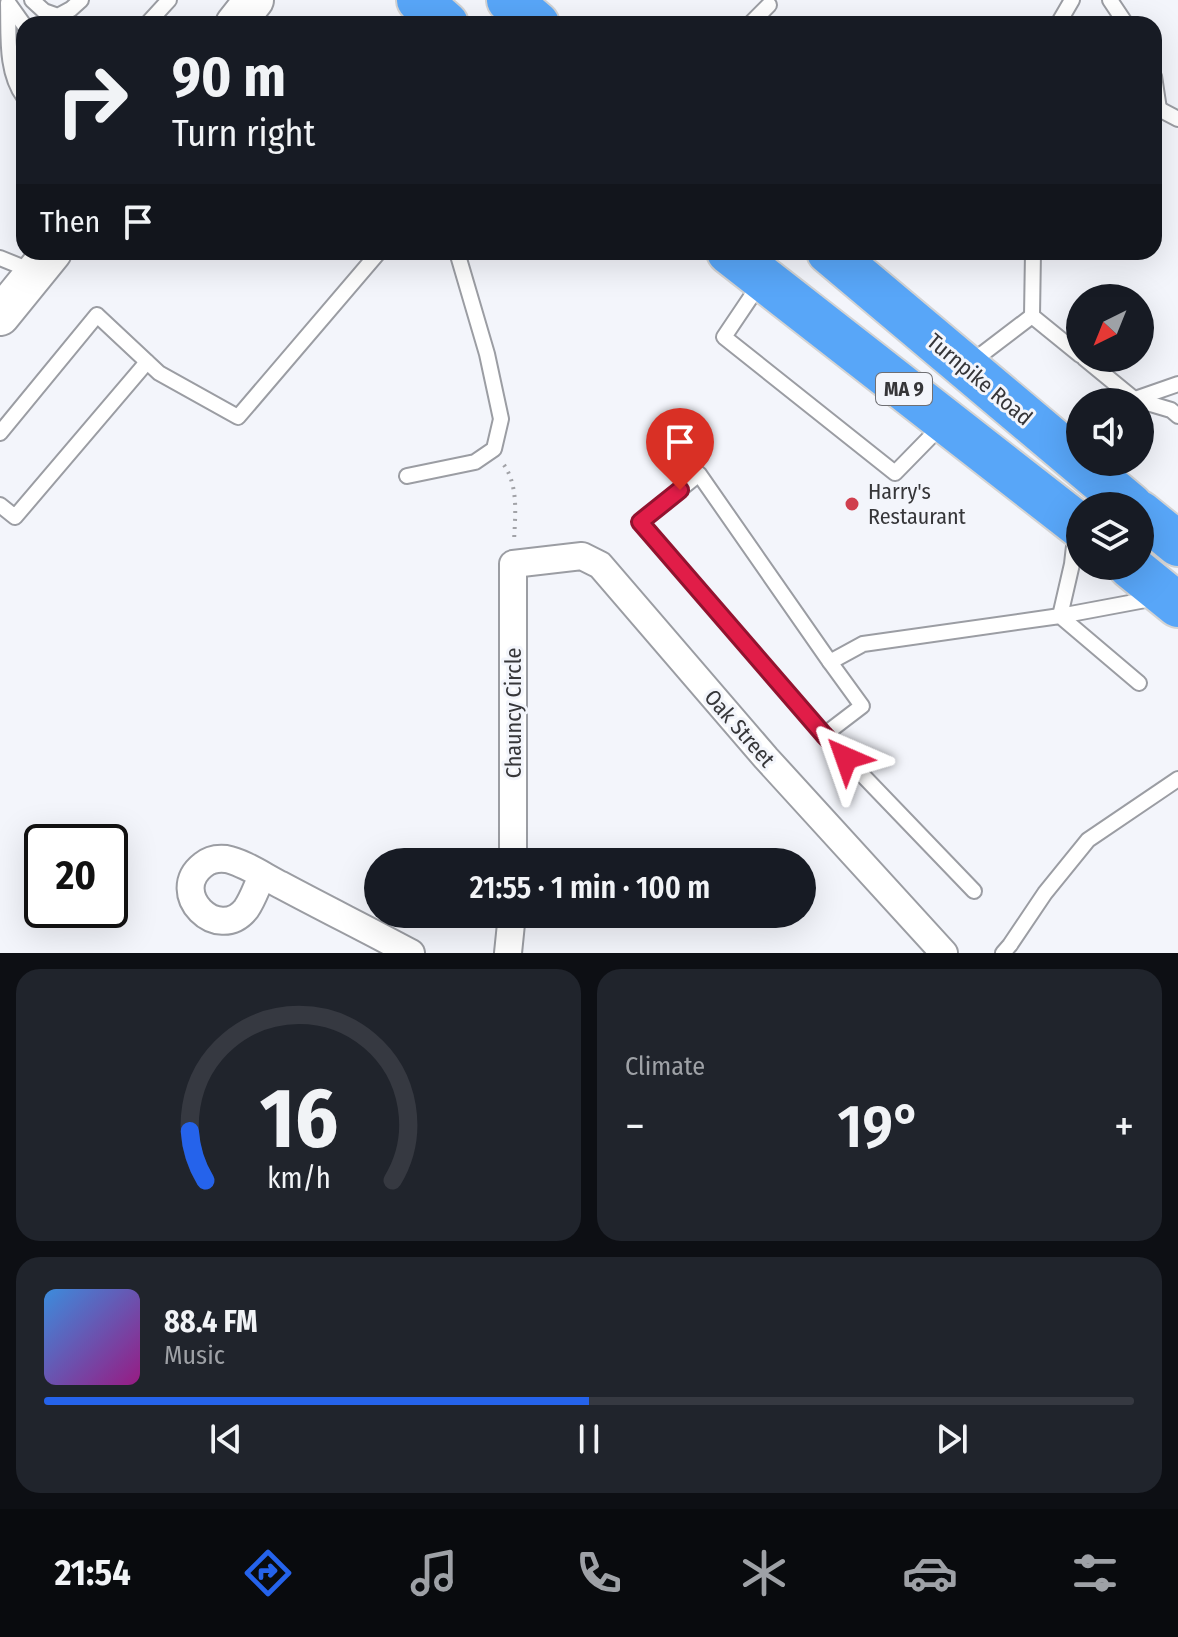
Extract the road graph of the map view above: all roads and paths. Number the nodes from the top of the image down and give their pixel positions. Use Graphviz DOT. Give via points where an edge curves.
graph roads {
  1 [pos="32,0"];
  2 [pos="81,0"];
  3 [pos="169,0"];
  4 [pos="254,0"];
  5 [pos="419,0"];
  6 [pos="8,1"];
  7 [pos="154,16"];
  8 [pos="241,16"];
  9 [pos="437,16"];
  10 [pos="16,85"];
  11 [pos="22,260"];
  12 [pos="372,260"];
  13 [pos="459,260"];
  14 [pos="739,260"];
  15 [pos="839,260"];
  16 [pos="1033,260"];
  17 [pos="44,262"];
  18 [pos="764,279"];
  19 [pos="0,316"];
  20 [pos="1032,316"];
  21 [pos="1066,343"];
  22 [pos="147,362"];
  23 [pos="966,366"];
  24 [pos="1101,372"];
  25 [pos="1178,384"];
  26 [pos="1119,388"];
  27 [pos="1154,393"];
  28 [pos="1154,406"];
  29 [pos="1178,416"];
  30 [pos="945,421"];
  31 [pos="0,433"];
  32 [pos="1066,444"];
  33 [pos="494,449"];
  34 [pos="407,476"];
  35 [pos="1103,476"];
  36 [pos="1118,492"];
  37 [pos="0,505"];
  38 [pos="1066,516"];
  39 [pos="1154,524"];
  40 [pos="1178,544"];
  41 [pos="513,564"];
  42 [pos="1068,580"];
  43 [pos="1148,580"];
  44 [pos="1173,600"];
  45 [pos="1060,616"];
  46 [pos="830,662"];
  47 [pos="1139,683"];
  48 [pos="824,735"];
  49 [pos="1178,779"];
  50 [pos="513,848"];
  51 [pos="262,876"];
  52 [pos="974,891"];
  53 [pos="511,928"];
  54 [pos="411,953"];
  55 [pos="508,953"];
  56 [pos="944,953"];
  57 [pos="1003,953"];
  1 -- 2 [label="lane" via="58,16"];
  3 -- 7 [label="lane"];
  4 -- 8 [label="street"];
  5 -- 9 [label="highway"];
  6 -- 10 [label="lane"];
  11 -- 17 [label="lane"];
  12 -- 22 [label="lane" via="238,417"];
  13 -- 33 [label="lane" via="501,419"];
  14 -- 18 [label="highway, MA 9"];
  15 -- 23 [label="highway, Turnpike Road / MA 9"];
  16 -- 20 [label="lane"];
  17 -- 19 [label="street"];
  18 -- 30 [label="highway, MA 9"];
  18 -- 30 [label="lane" via="724,337 895,473"];
  20 -- 21 [label="lane"];
  20 -- 23 [label="lane"];
  22 -- 31 [label="lane" via="97,315"];
  22 -- 37 [label="lane" via="15,517"];
  23 -- 32 [label="highway, Turnpike Road / MA 9"];
  24 -- 26 [label="lane"];
  25 -- 27 [label="lane"];
  28 -- 29 [label="lane"];
  30 -- 38 [label="highway, MA 9"];
  33 -- 34 [label="lane" via="475,462"];
  33 -- 41 [label="path" via="510,474 516,503"];
  35 -- 36 [label="highway, Turnpike Road / MA 9"];
  39 -- 40 [label="highway"];
  41 -- 50 [label="street, Chauncy Circle"];
  41 -- 56 [label="street, Oak Street" via="582,556 600,565"];
  42 -- 45 [label="lane"];
  43 -- 44 [label="highway"];
  44 -- 45 [label="lane"];
  45 -- 46 [label="lane" via="863,644"];
  45 -- 47 [label="lane"];
  46 -- 48 [label="lane" via="862,706"];
  46 -- 48 [label="lane" via="699,474 640,522"];
  48 -- 52 [label="lane"];
  49 -- 57 [label="lane" via="1088,840"];
  51 -- 54 [label="street"];
  53 -- 55 [label="street"];
}
